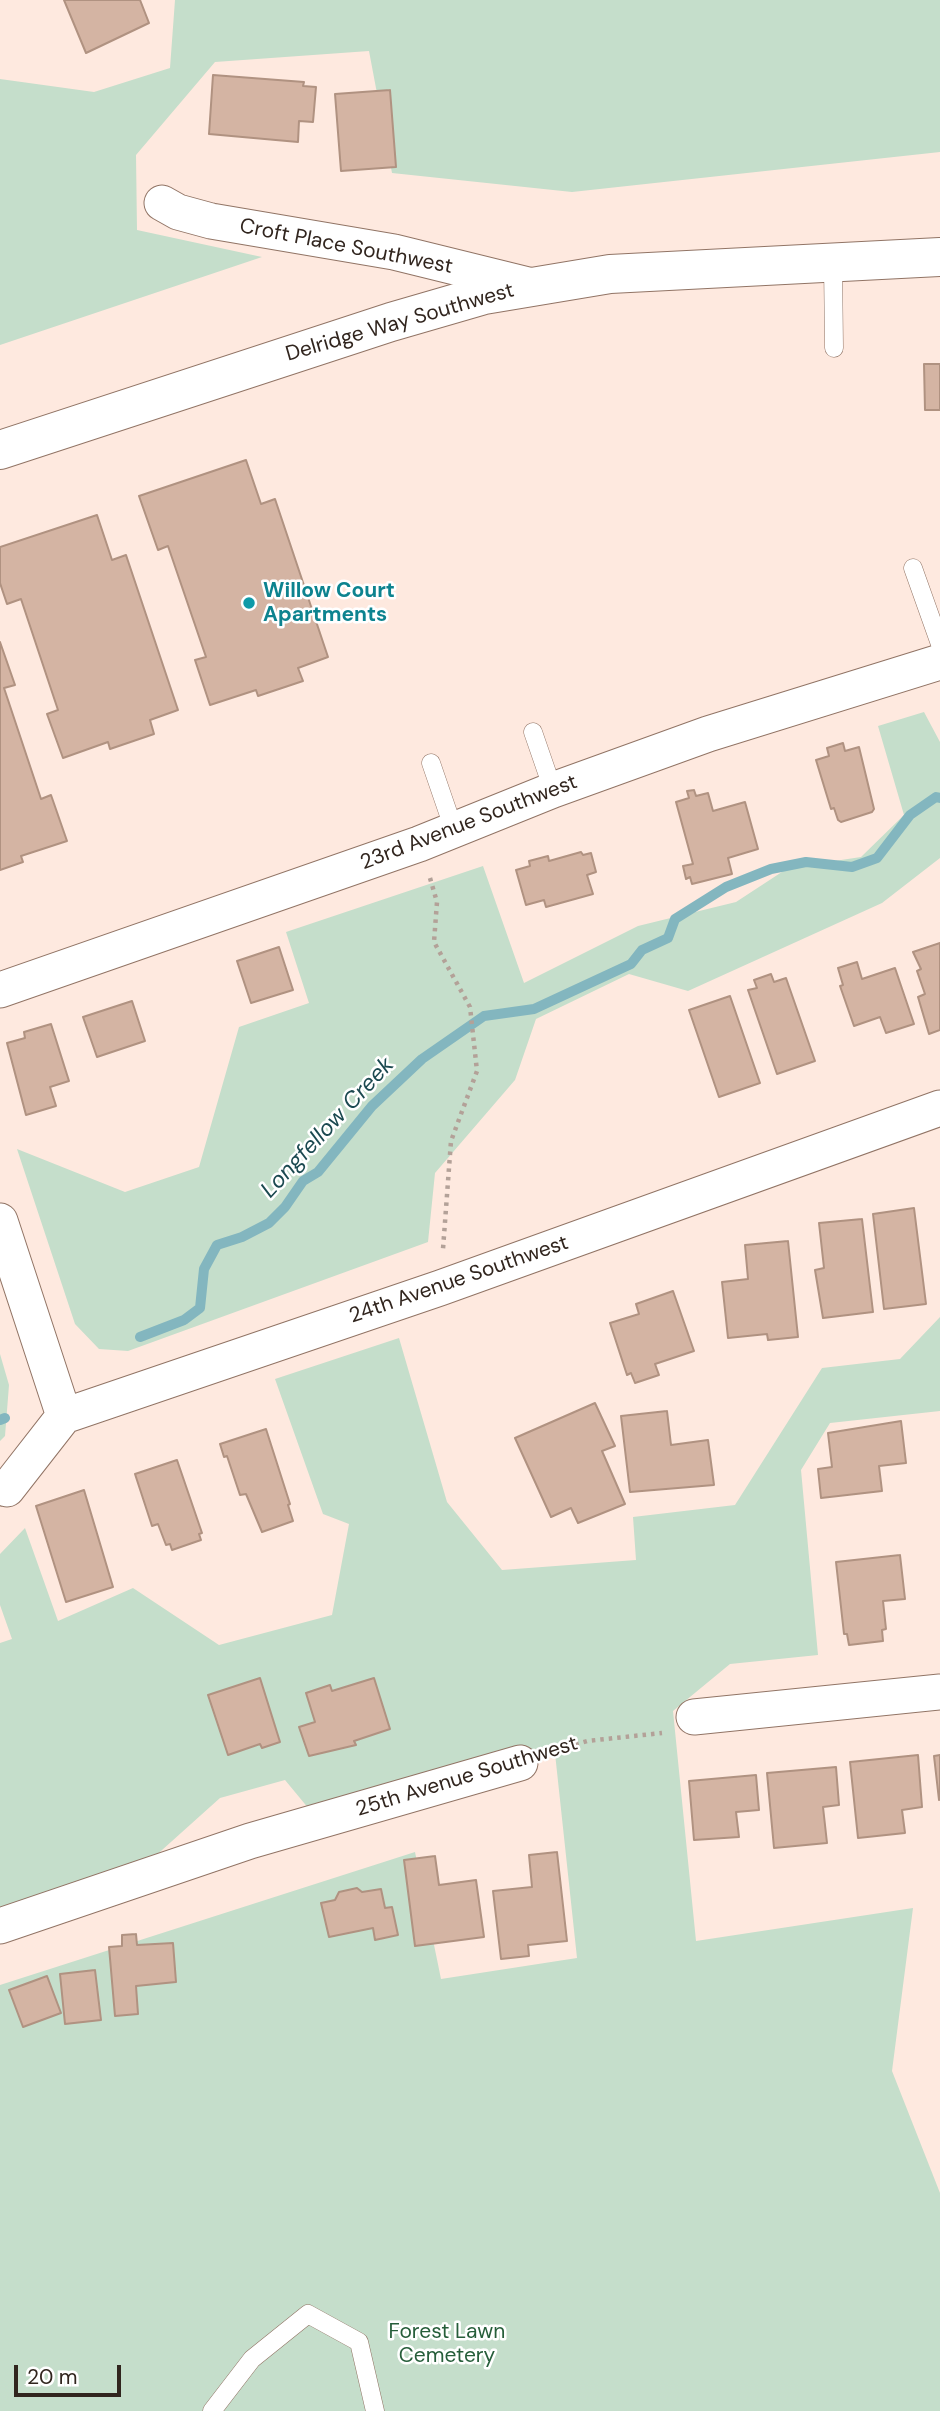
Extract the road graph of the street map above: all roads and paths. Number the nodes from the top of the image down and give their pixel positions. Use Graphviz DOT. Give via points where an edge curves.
graph roads {
  1 [pos="162,203"];
  2 [pos="940,257"];
  3 [pos="833,263"];
  4 [pos="532,286"];
  5 [pos="834,348"];
  6 [pos="0,450"];
  7 [pos="913,568"];
  8 [pos="940,644"];
  9 [pos="940,662"];
  10 [pos="533,732"];
  11 [pos="431,763"];
  12 [pos="553,790"];
  13 [pos="454,830"];
  14 [pos="437,902"];
  15 [pos="0,990"];
  16 [pos="940,1108"];
  17 [pos="0,1221"];
  18 [pos="440,1288"];
  19 [pos="64,1416"];
  20 [pos="7,1489"];
  21 [pos="940,1692"];
  22 [pos="694,1717"];
  23 [pos="520,1763"];
  24 [pos="0,1926"];
  25 [pos="212,2411"];
  26 [pos="375,2411"];
  1 -- 4 [label="street, Croft Place Southwest" via="211,221 394,252"];
  2 -- 3 [label="main road, Delridge Way Southwest"];
  3 -- 4 [label="main road, Delridge Way Southwest" via="610,274"];
  3 -- 5 [label="lane"];
  4 -- 6 [label="main road, Delridge Way Southwest" via="391,322"];
  7 -- 8 [label="lane"];
  9 -- 12 [label="street, 23rd Avenue Southwest" via="708,734"];
  10 -- 12 [label="lane"];
  11 -- 13 [label="lane"];
  12 -- 13 [label="street, 23rd Avenue Southwest"];
  13 -- 15 [label="street, 23rd Avenue Southwest"];
  14 -- 18 [label="path" via="434,942 470,1007 477,1071 451,1141"];
  16 -- 18 [label="street, 24th Avenue Southwest"];
  17 -- 19 [label="street"];
  18 -- 19 [label="street, 24th Avenue Southwest"];
  19 -- 20 [label="street"];
  21 -- 22 [label="street"];
  22 -- 23 [label="path, 25th Avenue Southwest" via="690,1730 587,1741"];
  23 -- 24 [label="street, 25th Avenue Southwest" via="250,1841"];
  25 -- 26 [label="lane" via="252,2359 308,2314 359,2343"];
}
